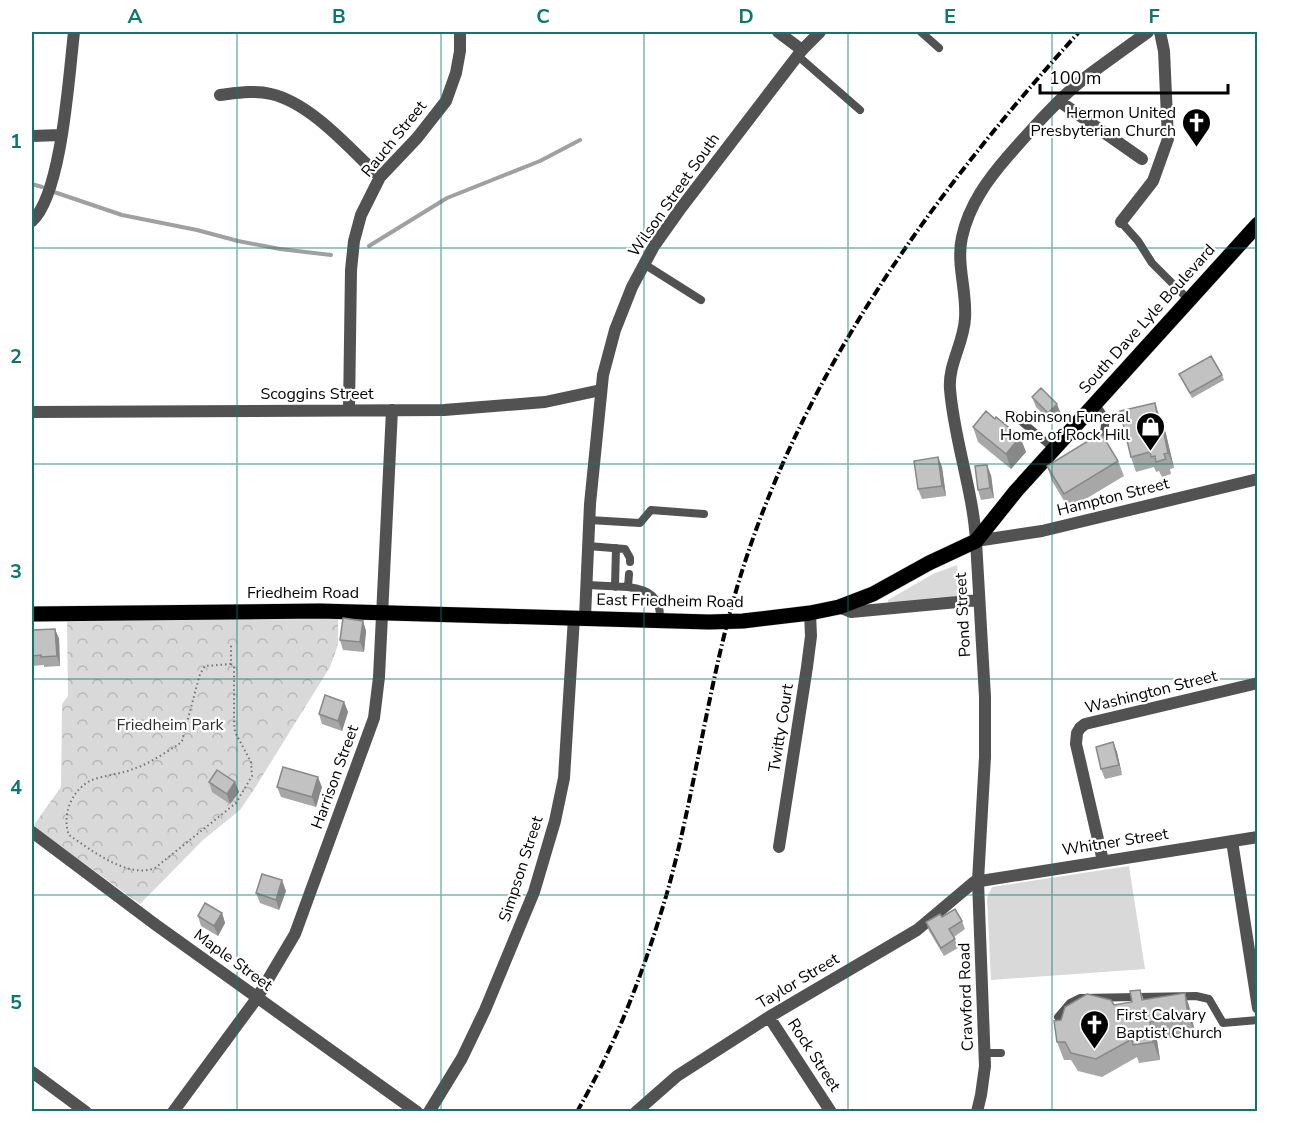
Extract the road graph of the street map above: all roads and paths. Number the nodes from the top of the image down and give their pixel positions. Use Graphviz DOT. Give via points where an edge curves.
graph roads {
  1 [pos="74,32"];
  2 [pos="460,32"];
  3 [pos="778,32"];
  4 [pos="820,32"];
  5 [pos="921,32"];
  6 [pos="1148,32"];
  7 [pos="1160,32"];
  8 [pos="939,48"];
  9 [pos="800,53"];
  10 [pos="220,95"];
  11 [pos="1059,101"];
  12 [pos="860,110"];
  13 [pos="61,135"];
  14 [pos="32,136"];
  15 [pos="1142,159"];
  16 [pos="380,177"];
  17 [pos="32,220"];
  18 [pos="1121,222"];
  19 [pos="1257,224"];
  20 [pos="644,264"];
  21 [pos="701,300"];
  22 [pos="1189,300"];
  23 [pos="602,390"];
  24 [pos="1094,404"];
  25 [pos="349,410"];
  26 [pos="392,410"];
  27 [pos="32,412"];
  28 [pos="1014,415"];
  29 [pos="1091,445"];
  30 [pos="1054,449"];
  31 [pos="1257,479"];
  32 [pos="704,514"];
  33 [pos="590,520"];
  34 [pos="976,541"];
  35 [pos="588,546"];
  36 [pos="616,548"];
  37 [pos="630,562"];
  38 [pos="630,574"];
  39 [pos="586,585"];
  40 [pos="615,587"];
  41 [pos="628,587"];
  42 [pos="979,600"];
  43 [pos="839,607"];
  44 [pos="382,612"];
  45 [pos="810,613"];
  46 [pos="32,615"];
  47 [pos="580,617"];
  48 [pos="660,620"];
  49 [pos="231,644"];
  50 [pos="231,664"];
  51 [pos="1257,683"];
  52 [pos="32,832"];
  53 [pos="1257,837"];
  54 [pos="1232,841"];
  55 [pos="779,847"];
  56 [pos="1103,861"];
  57 [pos="978,881"];
  58 [pos="257,998"];
  59 [pos="1257,1008"];
  60 [pos="769,1017"];
  61 [pos="1058,1017"];
  62 [pos="1257,1020"];
  63 [pos="985,1053"];
  64 [pos="1001,1053"];
  65 [pos="32,1072"];
  66 [pos="86,1112"];
  67 [pos="173,1112"];
  68 [pos="417,1112"];
  69 [pos="429,1112"];
  70 [pos="636,1112"];
  71 [pos="831,1112"];
  72 [pos="977,1112"];
  1 -- 13 [label="street"];
  2 -- 16 [label="street, Rauch Street" via="456,74 446,101"];
  3 -- 9 [label="street"];
  4 -- 9 [label="street, Wilson Street South"];
  5 -- 8 [label="lane"];
  6 -- 11 [label="street, Pond Street"];
  7 -- 18 [label="street" via="1168,139 1153,182"];
  9 -- 12 [label="lane"];
  9 -- 20 [label="street, Wilson Street South" via="681,208"];
  10 -- 16 [label="street" via="270,94 306,108"];
  11 -- 15 [label="street"];
  11 -- 34 [label="street, Pond Street" via="988,181 977,197 962,236 966,311 950,386"];
  13 -- 14 [label="street"];
  13 -- 17 [label="street" via="44,203"];
  16 -- 25 [label="street, Rauch Street" via="361,215 353,251"];
  18 -- 22 [label="lane" via="1152,263"];
  19 -- 22 [label="main road, South Dave Lyle Boulevard"];
  20 -- 21 [label="lane"];
  20 -- 23 [label="street, Wilson Street South" via="615,330"];
  22 -- 24 [label="main road, South Dave Lyle Boulevard"];
  23 -- 26 [label="street, Scoggins Street" via="482,408"];
  23 -- 33 [label="street, Wilson Street South"];
  24 -- 29 [label="lane" via="1105,416 1106,425 1101,439"];
  24 -- 30 [label="main road, South Dave Lyle Boulevard"];
  25 -- 26 [label="street, Scoggins Street"];
  25 -- 27 [label="street, Scoggins Street"];
  26 -- 44 [label="street, Harrison Street"];
  28 -- 30 [label="lane"];
  30 -- 34 [label="main road, South Dave Lyle Boulevard"];
  31 -- 34 [label="street, Hampton Street" via="1042,531"];
  32 -- 33 [label="lane" via="651,510 640,523"];
  33 -- 35 [label="street, Wilson Street South"];
  34 -- 42 [label="street, Pond Street"];
  34 -- 43 [label="main road, South Dave Lyle Boulevard" via="873,594"];
  35 -- 36 [label="lane"];
  35 -- 39 [label="street, Wilson Street South"];
  36 -- 37 [label="lane" via="625,549"];
  36 -- 40 [label="lane"];
  38 -- 41 [label="lane"];
  39 -- 40 [label="lane"];
  39 -- 47 [label="street, Wilson Street South"];
  40 -- 41 [label="lane"];
  41 -- 48 [label="lane" via="646,590 658,602"];
  42 -- 43 [label="street, East Friedheim Road" via="851,612"];
  42 -- 57 [label="street, Pond Street" via="985,757"];
  43 -- 45 [label="main road, East Friedheim Road"];
  44 -- 46 [label="main road, Friedheim Road"];
  44 -- 47 [label="main road, Friedheim Road"];
  44 -- 58 [label="street, Harrison Street" via="374,717 295,934"];
  45 -- 48 [label="main road, East Friedheim Road" via="742,621"];
  45 -- 55 [label="street, Twitty Court" via="809,656"];
  47 -- 48 [label="main road, East Friedheim Road"];
  47 -- 69 [label="street, Simpson Street" via="564,778 534,892 485,1010"];
  49 -- 50 [label="path"];
  50 -- 50 [label="path" via="234,722 251,762 252,776 236,803 149,870 122,867 69,836 68,808 82,787 93,780 132,770 178,745 205,666"];
  51 -- 56 [label="street, Washington Street" via="1080,728 1076,744"];
  52 -- 58 [label="street, Maple Street"];
  53 -- 54 [label="street, Whitner Street"];
  54 -- 56 [label="street, Whitner Street"];
  54 -- 59 [label="street"];
  56 -- 57 [label="street, Whitner Street"];
  57 -- 60 [label="street, Taylor Street" via="917,930"];
  57 -- 63 [label="street, Crawford Road"];
  58 -- 67 [label="street, Harrison Street"];
  58 -- 68 [label="street, Maple Street"];
  60 -- 70 [label="street, Taylor Street" via="677,1076"];
  60 -- 71 [label="street, Rock Street"];
  61 -- 62 [label="lane" via="1080,998 1196,996 1209,999 1223,1023"];
  63 -- 64 [label="lane"];
  63 -- 72 [label="street, Crawford Road"];
  65 -- 66 [label="street"];
}
